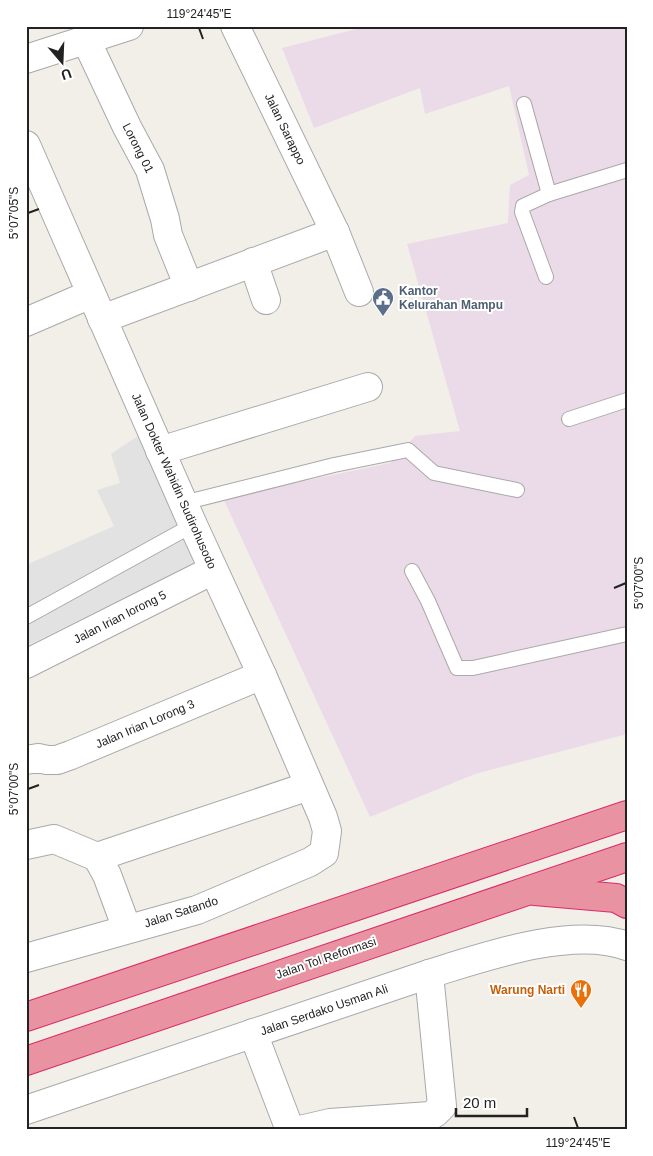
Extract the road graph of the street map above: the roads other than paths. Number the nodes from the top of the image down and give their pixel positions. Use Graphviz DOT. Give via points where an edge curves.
graph roads {
  1 [pos="129,26"];
  2 [pos="235,26"];
  3 [pos="86,40"];
  4 [pos="26,59"];
  5 [pos="524,104"];
  6 [pos="26,145"];
  7 [pos="627,170"];
  8 [pos="549,194"];
  9 [pos="335,232"];
  10 [pos="253,262"];
  11 [pos="546,277"];
  12 [pos="189,287"];
  13 [pos="359,292"];
  14 [pos="91,294"];
  15 [pos="266,300"];
  16 [pos="102,319"];
  17 [pos="26,322"];
  18 [pos="368,386"];
  19 [pos="627,400"];
  20 [pos="569,419"];
  21 [pos="160,451"];
  22 [pos="517,490"];
  23 [pos="188,514"];
  24 [pos="213,570"];
  25 [pos="412,571"];
  26 [pos="26,617"];
  27 [pos="627,634"];
  28 [pos="26,664"];
  29 [pos="262,675"];
  30 [pos="26,760"];
  31 [pos="309,786"];
  32 [pos="627,814"];
  33 [pos="323,817"];
  34 [pos="26,845"];
  35 [pos="97,857"];
  36 [pos="627,857"];
  37 [pos="525,890"];
  38 [pos="627,904"];
  39 [pos="127,930"];
  40 [pos="627,946"];
  41 [pos="26,958"];
  42 [pos="428,974"];
  43 [pos="26,1017"];
  44 [pos="253,1033"];
  45 [pos="26,1061"];
  46 [pos="26,1110"];
  47 [pos="290,1130"];
  48 [pos="300,1130"];
  1 -- 3 [label="street"];
  2 -- 9 [label="street, Jalan Sarappo"];
  3 -- 4 [label="street"];
  3 -- 12 [label="street, Lorong 01" via="150,170 168,235"];
  5 -- 8 [label="lane"];
  6 -- 14 [label="street, Jalan Dokter Wahidin Sudirohusodo"];
  7 -- 8 [label="lane"];
  8 -- 11 [label="lane" via="526,204 522,210"];
  9 -- 10 [label="street"];
  9 -- 13 [label="street, Jalan Sarappo"];
  10 -- 12 [label="street"];
  10 -- 15 [label="street"];
  12 -- 16 [label="street"];
  14 -- 16 [label="street, Jalan Dokter Wahidin Sudirohusodo"];
  14 -- 17 [label="street"];
  16 -- 21 [label="street, Jalan Dokter Wahidin Sudirohusodo"];
  18 -- 21 [label="street"];
  19 -- 20 [label="lane"];
  21 -- 23 [label="street, Jalan Dokter Wahidin Sudirohusodo"];
  22 -- 23 [label="lane" via="434,473 408,450 334,465"];
  23 -- 24 [label="street, Jalan Dokter Wahidin Sudirohusodo"];
  23 -- 26 [label="lane"];
  24 -- 28 [label="street, Jalan Irian lorong 5"];
  24 -- 29 [label="street, Jalan Dokter Wahidin Sudirohusodo"];
  25 -- 27 [label="lane" via="458,668 473,668"];
  29 -- 30 [label="street, Jalan Irian Lorong 3" via="71,755 57,760"];
  29 -- 31 [label="street, Jalan Dokter Wahidin Sudirohusodo"];
  31 -- 33 [label="street, Jalan Dokter Wahidin Sudirohusodo"];
  31 -- 35 [label="street"];
  32 -- 43 [label="highway"];
  33 -- 39 [label="street, Jalan Satando" via="327,831 324,853 310,862 197,910"];
  34 -- 35 [label="street" via="54,839"];
  35 -- 39 [label="street"];
  36 -- 37 [label="highway, Jalan Tol Reformasi"];
  37 -- 38 [label="highway" via="616,898"];
  37 -- 45 [label="highway, Jalan Tol Reformasi"];
  39 -- 41 [label="street, Jalan Satando"];
  40 -- 42 [label="street, Jalan Serdako Usman Ali" via="584,939 544,944"];
  42 -- 44 [label="street, Jalan Serdako Usman Ali"];
  42 -- 48 [label="street" via="440,1109 430,1116 330,1123"];
  44 -- 46 [label="street, Jalan Serdako Usman Ali"];
  44 -- 47 [label="street"];
}
